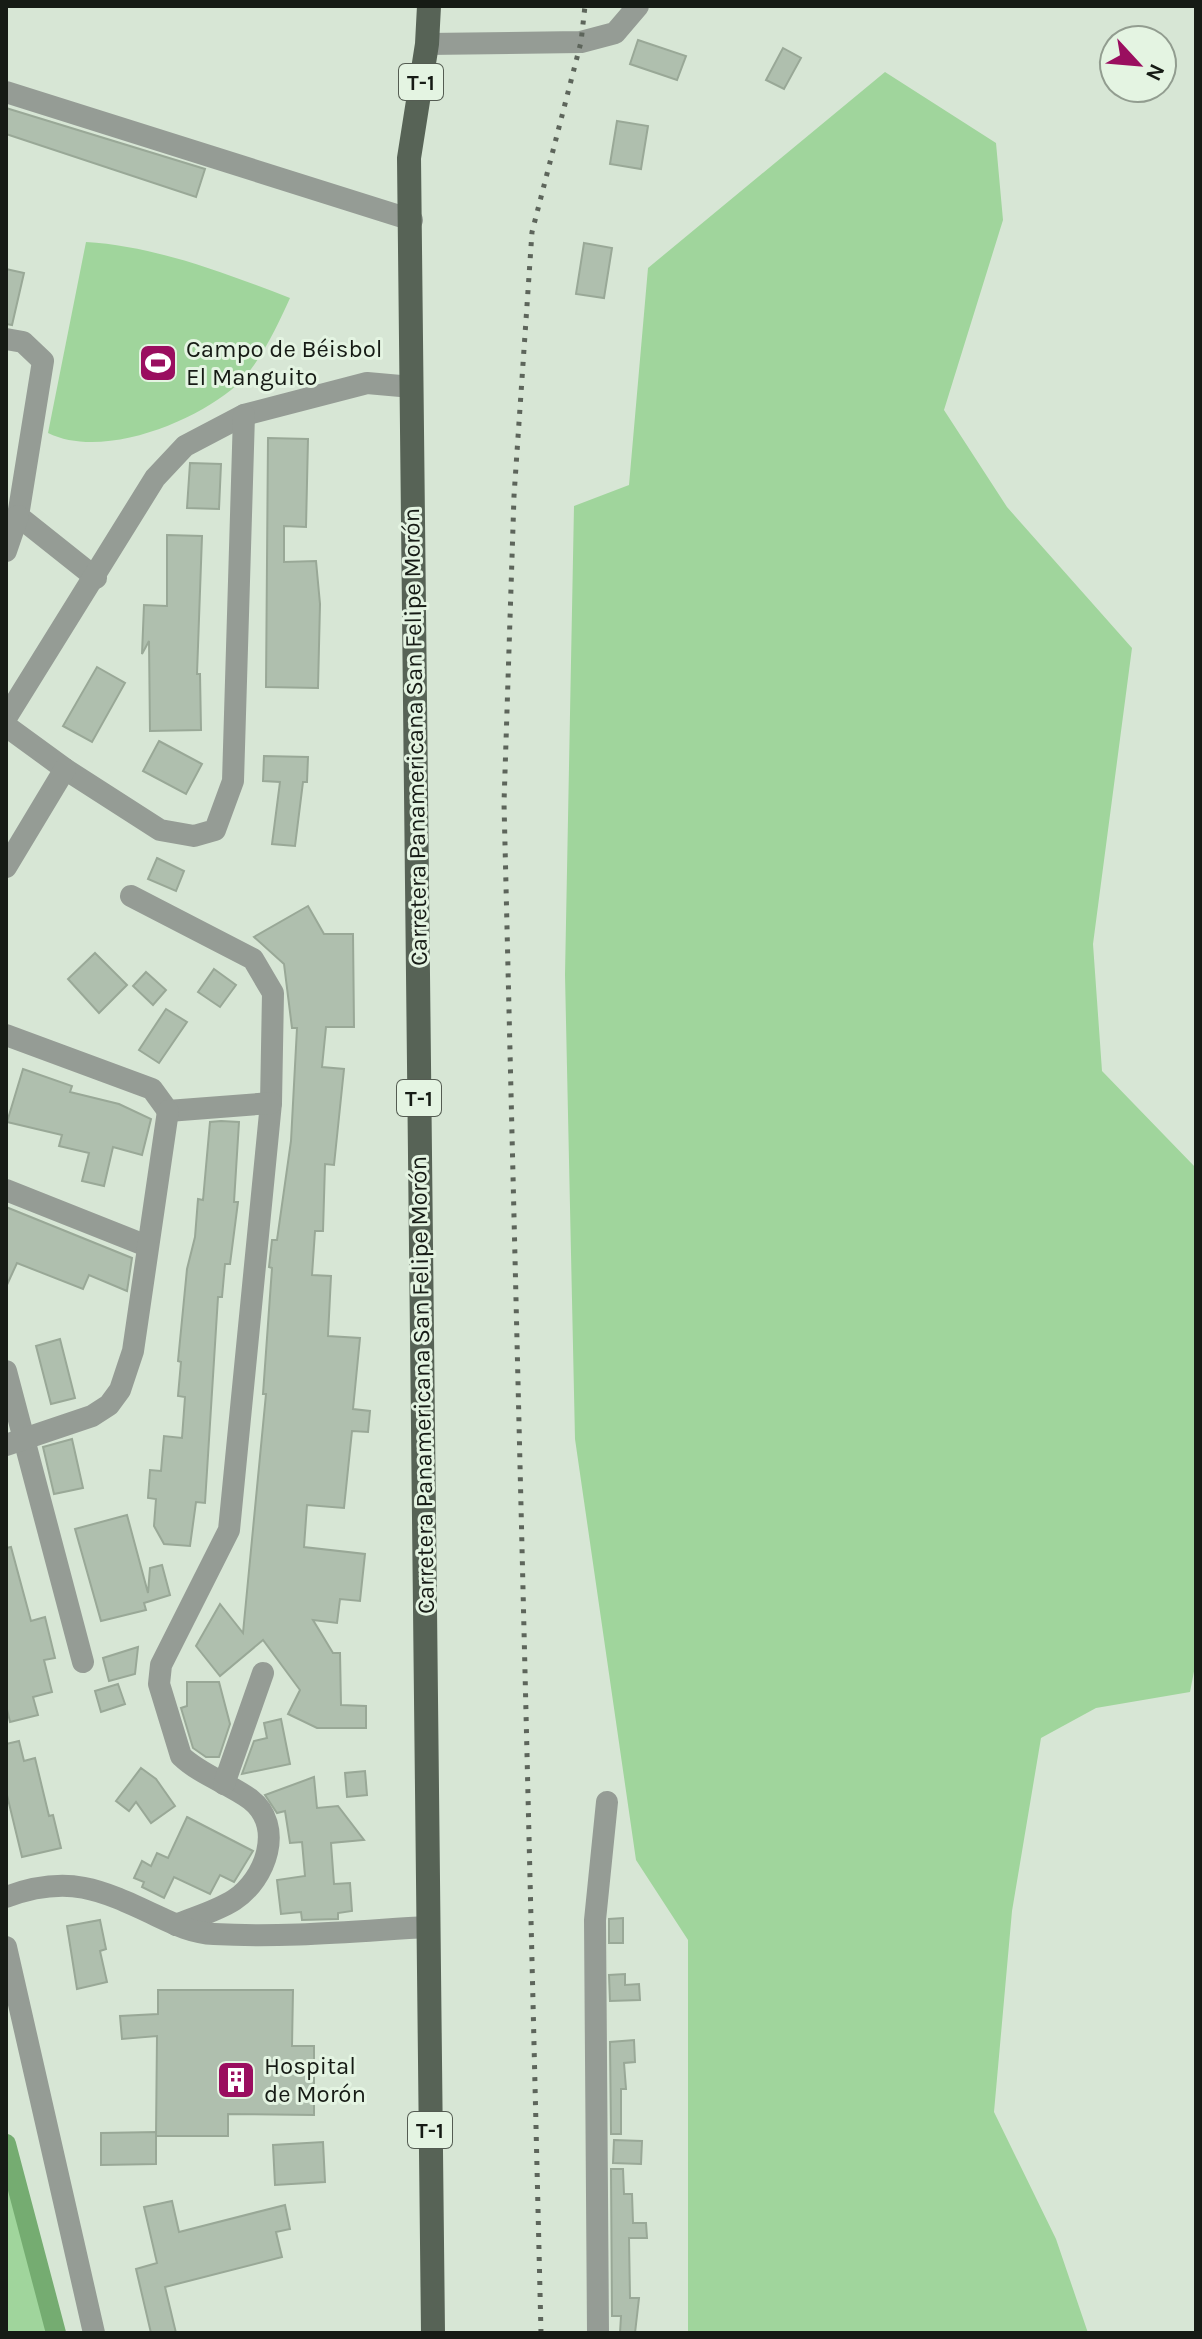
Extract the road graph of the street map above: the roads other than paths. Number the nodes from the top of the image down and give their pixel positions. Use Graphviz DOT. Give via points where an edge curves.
graph roads {
  1 [pos="429,6"];
  2 [pos="638,6"];
  3 [pos="427,44"];
  4 [pos="6,92"];
  5 [pos="412,220"];
  6 [pos="6,339"];
  7 [pos="412,387"];
  8 [pos="244,415"];
  9 [pos="18,516"];
  10 [pos="6,551"];
  11 [pos="96,578"];
  12 [pos="6,718"];
  13 [pos="6,726"];
  14 [pos="65,769"];
  15 [pos="6,867"];
  16 [pos="131,896"];
  17 [pos="6,1035"];
  18 [pos="271,1103"];
  19 [pos="168,1111"];
  20 [pos="6,1190"];
  21 [pos="147,1246"];
  22 [pos="6,1371"];
  23 [pos="14,1443"];
  24 [pos="83,1662"];
  25 [pos="263,1673"];
  26 [pos="224,1784"];
  27 [pos="607,1802"];
  28 [pos="6,1897"];
  29 [pos="176,1925"];
  30 [pos="427,1927"];
  31 [pos="6,1947"];
  32 [pos="94,2333"];
  33 [pos="433,2333"];
  34 [pos="598,2333"];
  1 -- 3 [label="main road, Carretera Panamericana San Felipe Morón / T-1"];
  2 -- 3 [label="street" via="615,33 581,42"];
  3 -- 5 [label="main road, Carretera Panamericana San Felipe Morón / T-1" via="409,158"];
  4 -- 5 [label="street"];
  5 -- 7 [label="main road, Carretera Panamericana San Felipe Morón / T-1"];
  6 -- 9 [label="street" via="23,342 43,361"];
  7 -- 8 [label="street" via="367,383"];
  7 -- 30 [label="main road, Carretera Panamericana San Felipe Morón / T-1"];
  8 -- 11 [label="street" via="185,446 155,478"];
  8 -- 14 [label="street" via="233,781 224,814 215,830 194,836 160,830"];
  9 -- 10 [label="street"];
  9 -- 11 [label="street"];
  11 -- 12 [label="street"];
  13 -- 14 [label="street"];
  14 -- 15 [label="street"];
  16 -- 18 [label="street" via="253,959 265,975 273,993"];
  17 -- 19 [label="street" via="152,1089"];
  18 -- 19 [label="street"];
  18 -- 26 [label="street" via="229,1530 165,1652 159,1684 181,1756"];
  19 -- 21 [label="street"];
  20 -- 21 [label="street"];
  21 -- 23 [label="street" via="133,1351 120,1390 92,1416"];
  22 -- 23 [label="street"];
  23 -- 24 [label="street"];
  25 -- 26 [label="street"];
  26 -- 29 [label="street" via="252,1800 268,1823 268,1851 250,1885 234,1900"];
  27 -- 34 [label="street" via="595,1920"];
  28 -- 29 [label="street" via="66,1883 103,1891"];
  29 -- 30 [label="street" via="214,1934"];
  30 -- 33 [label="main road, Carretera Panamericana San Felipe Morón / T-1"];
  31 -- 32 [label="street"];
}
